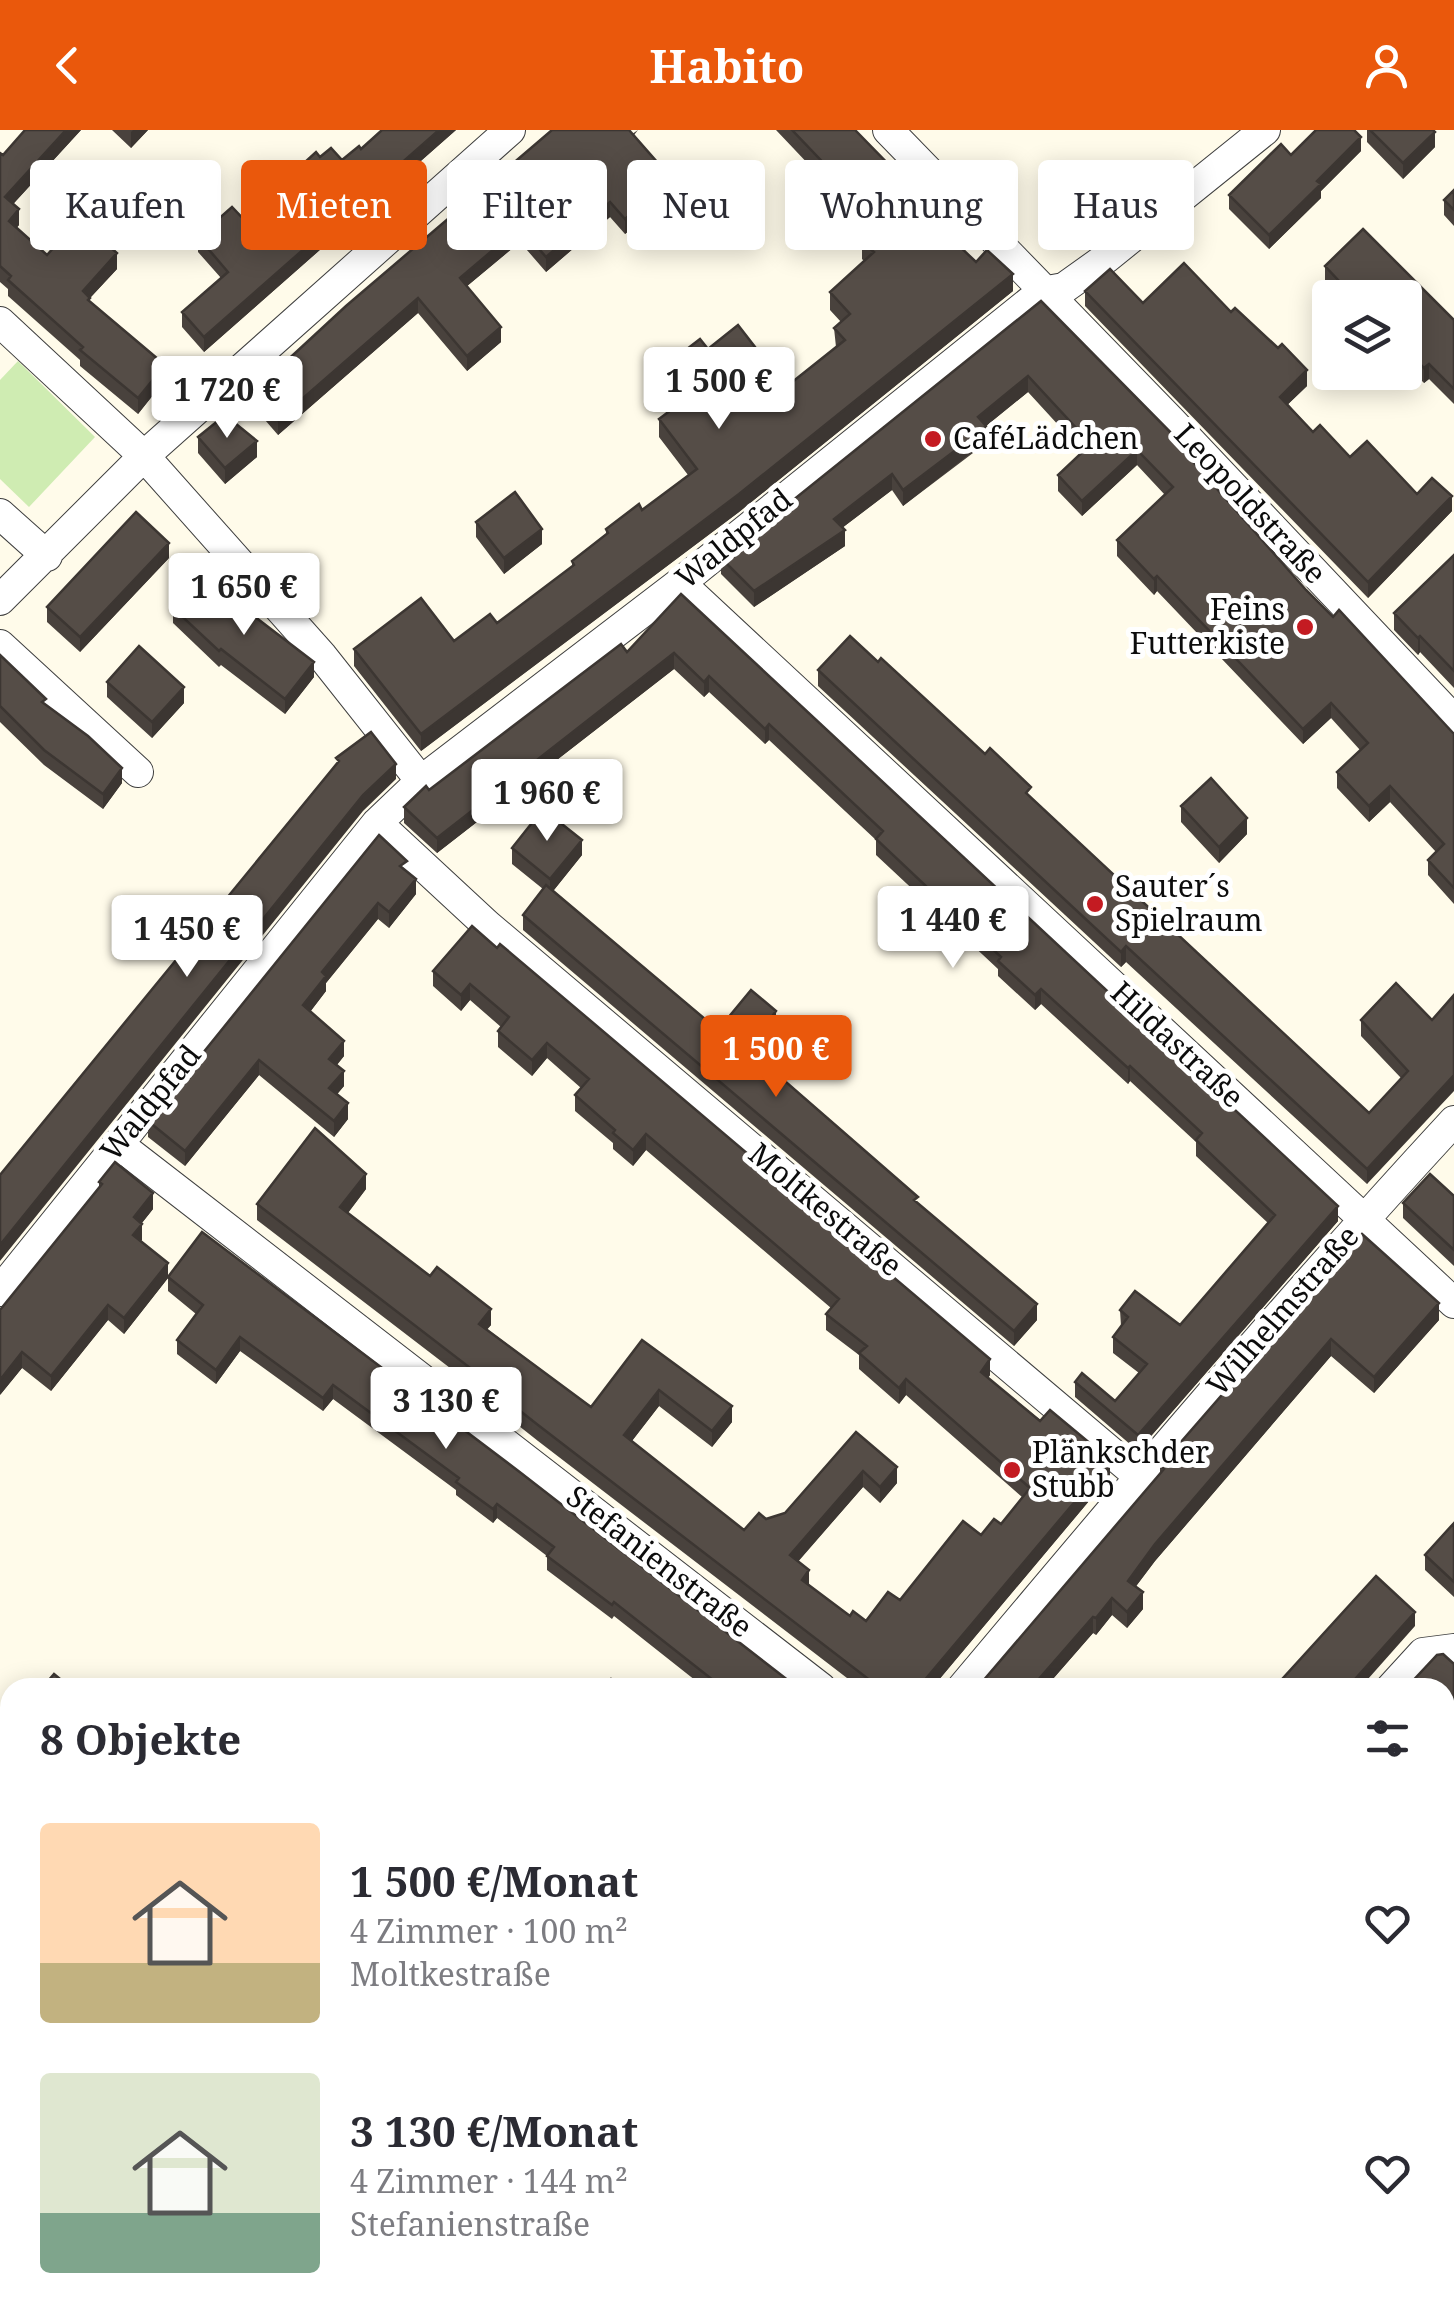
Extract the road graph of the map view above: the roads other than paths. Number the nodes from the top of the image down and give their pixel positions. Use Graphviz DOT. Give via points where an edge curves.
graph roads {
  1 [pos="510,130"];
  2 [pos="888,130"];
  3 [pos="1265,130"];
  4 [pos="1042,292"];
  5 [pos="0,322"];
  6 [pos="144,456"];
  7 [pos="0,514"];
  8 [pos="47,556"];
  9 [pos="680,583"];
  10 [pos="0,600"];
  11 [pos="0,645"];
  12 [pos="1454,720"];
  13 [pos="138,772"];
  14 [pos="421,781"];
  15 [pos="377,823"];
  16 [pos="1454,1120"];
  17 [pos="118,1144"];
  18 [pos="1364,1218"];
  19 [pos="0,1291"];
  20 [pos="1454,1303"];
  21 [pos="1139,1476"];
  22 [pos="1454,1649"];
  23 [pos="808,1678"];
  24 [pos="970,1678"];
  25 [pos="1399,1678"];
  1 -- 6 [label="street"];
  2 -- 4 [label="street, Leopoldstraße"];
  3 -- 4 [label="street, Waldpfad" via="1106,258 1064,288"];
  4 -- 9 [label="street, Waldpfad"];
  4 -- 12 [label="street, Leopoldstraße"];
  5 -- 6 [label="street"];
  6 -- 8 [label="street"];
  6 -- 14 [label="street" via="322,656"];
  7 -- 8 [label="street"];
  8 -- 10 [label="street"];
  9 -- 14 [label="street, Waldpfad"];
  9 -- 18 [label="street, Hildastraße"];
  11 -- 13 [label="street"];
  14 -- 15 [label="street, Waldpfad"];
  15 -- 17 [label="street, Waldpfad"];
  15 -- 21 [label="street, Moltkestraße" via="487,925"];
  16 -- 18 [label="street, Wilhelmstraße"];
  17 -- 19 [label="street, Waldpfad"];
  17 -- 23 [label="street, Stefanienstraße"];
  18 -- 20 [label="street, Hildastraße"];
  18 -- 21 [label="street, Wilhelmstraße"];
  21 -- 24 [label="street, Wilhelmstraße"];
  22 -- 25 [label="street" via="1423,1652"];
}
